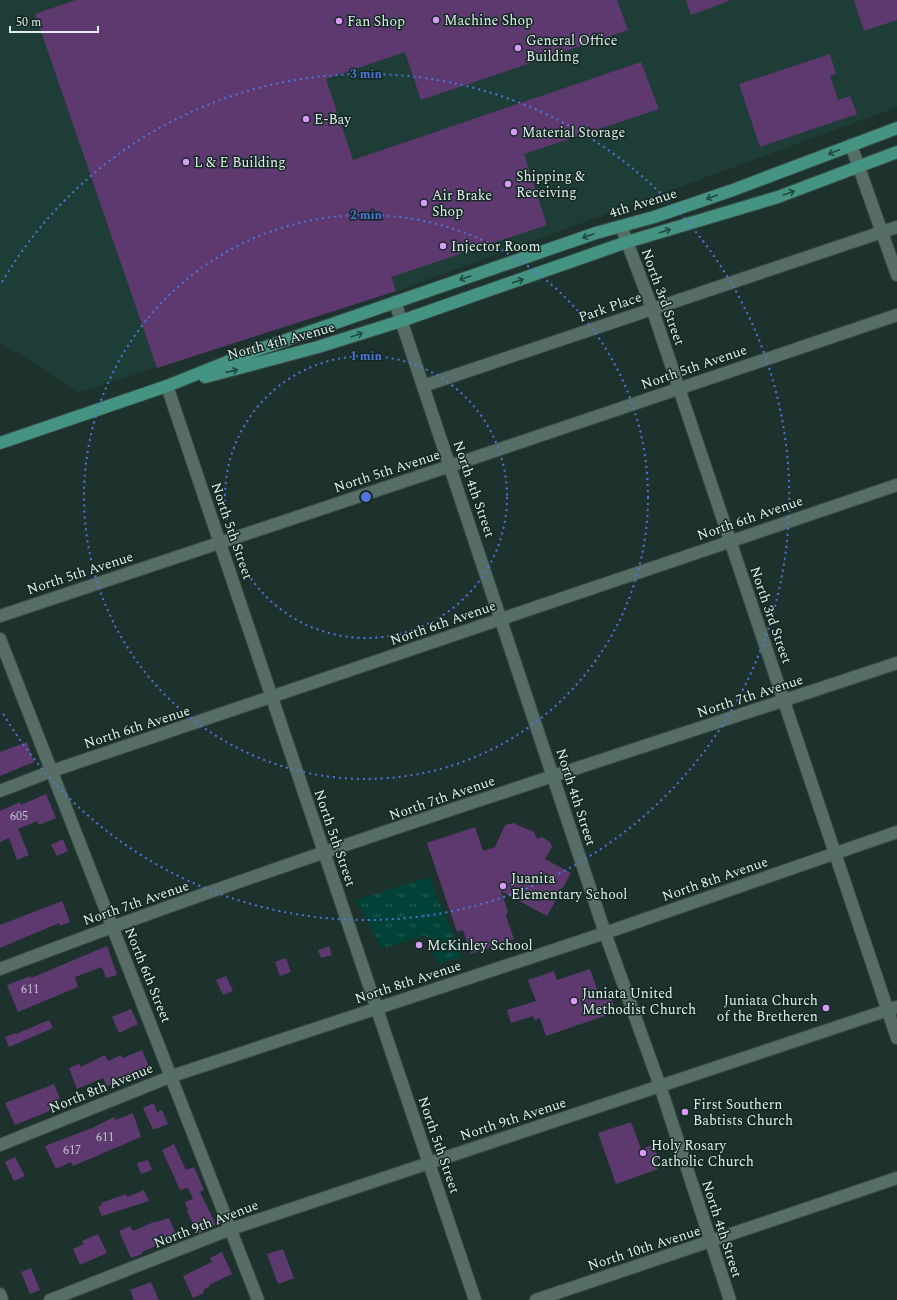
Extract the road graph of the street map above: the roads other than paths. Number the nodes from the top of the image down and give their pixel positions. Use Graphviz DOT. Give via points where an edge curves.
graph roads {
  1 [pos="897,128"];
  2 [pos="851,146"];
  3 [pos="897,152"];
  4 [pos="859,167"];
  5 [pos="621,226"];
  6 [pos="897,227"];
  7 [pos="882,232"];
  8 [pos="628,242"];
  9 [pos="897,276"];
  10 [pos="395,302"];
  11 [pos="652,308"];
  12 [pos="897,315"];
  13 [pos="401,321"];
  14 [pos="167,386"];
  15 [pos="423,386"];
  16 [pos="678,388"];
  17 [pos="0,442"];
  18 [pos="450,466"];
  19 [pos="897,485"];
  20 [pos="730,541"];
  21 [pos="220,542"];
  22 [pos="0,616"];
  23 [pos="502,619"];
  24 [pos="0,639"];
  25 [pos="897,663"];
  26 [pos="273,697"];
  27 [pos="784,701"];
  28 [pos="52,771"];
  29 [pos="554,776"];
  30 [pos="0,791"];
  31 [pos="897,832"];
  32 [pos="325,853"];
  33 [pos="835,853"];
  34 [pos="112,926"];
  35 [pos="605,933"];
  36 [pos="0,969"];
  37 [pos="377,1008"];
  38 [pos="892,1008"];
  39 [pos="897,1038"];
  40 [pos="172,1076"];
  41 [pos="660,1086"];
  42 [pos="0,1144"];
  43 [pos="430,1162"];
  44 [pos="897,1178"];
  45 [pos="231,1229"];
  46 [pos="710,1242"];
  47 [pos="0,1294"];
  48 [pos="2,1300"];
  49 [pos="50,1300"];
  50 [pos="258,1300"];
  51 [pos="475,1300"];
  52 [pos="536,1300"];
  53 [pos="730,1300"];
  1 -- 2 [label="main road, 4th Avenue"];
  2 -- 4 [label="street"];
  2 -- 5 [label="main road, 4th Avenue, one-way" via="733,190"];
  3 -- 4 [label="main road"];
  4 -- 7 [label="street"];
  8 -- 4 [label="main road, one-way" via="778,197"];
  5 -- 8 [label="street, North 3rd Street"];
  5 -- 10 [label="main road, 4th Avenue, one-way"];
  6 -- 7 [label="street, Park Place"];
  7 -- 9 [label="street"];
  7 -- 11 [label="street, Park Place"];
  8 -- 11 [label="street, North 3rd Street"];
  13 -- 8 [label="main road, one-way"];
  10 -- 13 [label="street, North 4th Street"];
  10 -- 14 [label="main road, North 4th Avenue" via="254,351"];
  11 -- 15 [label="street, Park Place"];
  11 -- 16 [label="street, North 3rd Street"];
  12 -- 16 [label="street, North 5th Avenue"];
  14 -- 13 [label="main road, North 4th Avenue, one-way" via="258,364"];
  13 -- 15 [label="street, North 4th Street"];
  14 -- 17 [label="main road, North 4th Avenue"];
  14 -- 21 [label="street, North 5th Street"];
  15 -- 18 [label="street, North 4th Street"];
  16 -- 18 [label="street, North 5th Avenue"];
  16 -- 20 [label="street, North 3rd Street"];
  18 -- 21 [label="street, North 5th Avenue"];
  18 -- 23 [label="street, North 4th Street"];
  19 -- 20 [label="street, North 6th Avenue"];
  20 -- 23 [label="street, North 6th Avenue"];
  20 -- 27 [label="street, North 3rd Street"];
  21 -- 22 [label="street, North 5th Avenue"];
  21 -- 26 [label="street, North 5th Street"];
  23 -- 26 [label="street, North 6th Avenue"];
  23 -- 29 [label="street, North 4th Street"];
  24 -- 28 [label="street, North 6th Street"];
  25 -- 27 [label="street, North 7th Avenue"];
  26 -- 28 [label="street, North 6th Avenue"];
  26 -- 32 [label="street, North 5th Street"];
  27 -- 29 [label="street, North 7th Avenue"];
  27 -- 33 [label="street, North 3rd Street"];
  28 -- 30 [label="street, North 6th Avenue"];
  28 -- 34 [label="street, North 6th Street"];
  29 -- 32 [label="street, North 7th Avenue"];
  29 -- 35 [label="street, North 4th Street"];
  31 -- 33 [label="street, North 8th Avenue"];
  32 -- 34 [label="street, North 7th Avenue"];
  32 -- 37 [label="street, North 5th Street"];
  33 -- 35 [label="street, North 8th Avenue"];
  33 -- 38 [label="street, North 3rd Street"];
  34 -- 36 [label="street, North 7th Avenue"];
  34 -- 40 [label="street, North 6th Street"];
  35 -- 37 [label="street, North 8th Avenue"];
  35 -- 41 [label="street, North 4th Street"];
  37 -- 40 [label="street, North 8th Avenue"];
  37 -- 43 [label="street, North 5th Street"];
  38 -- 39 [label="street, North 3rd Street"];
  38 -- 41 [label="street, North 9th Avenue"];
  40 -- 42 [label="street, North 8th Avenue"];
  40 -- 45 [label="street, North 6th Street"];
  41 -- 43 [label="street, North 9th Avenue"];
  41 -- 46 [label="street, North 4th Street"];
  43 -- 45 [label="street, North 9th Avenue"];
  43 -- 51 [label="street, North 5th Street"];
  44 -- 46 [label="street, North 10th Avenue"];
  45 -- 49 [label="street, North 9th Avenue"];
  45 -- 50 [label="street, North 6th Street"];
  46 -- 52 [label="street, North 10th Avenue"];
  46 -- 53 [label="street, North 4th Street"];
  47 -- 48 [label="street"];
}
